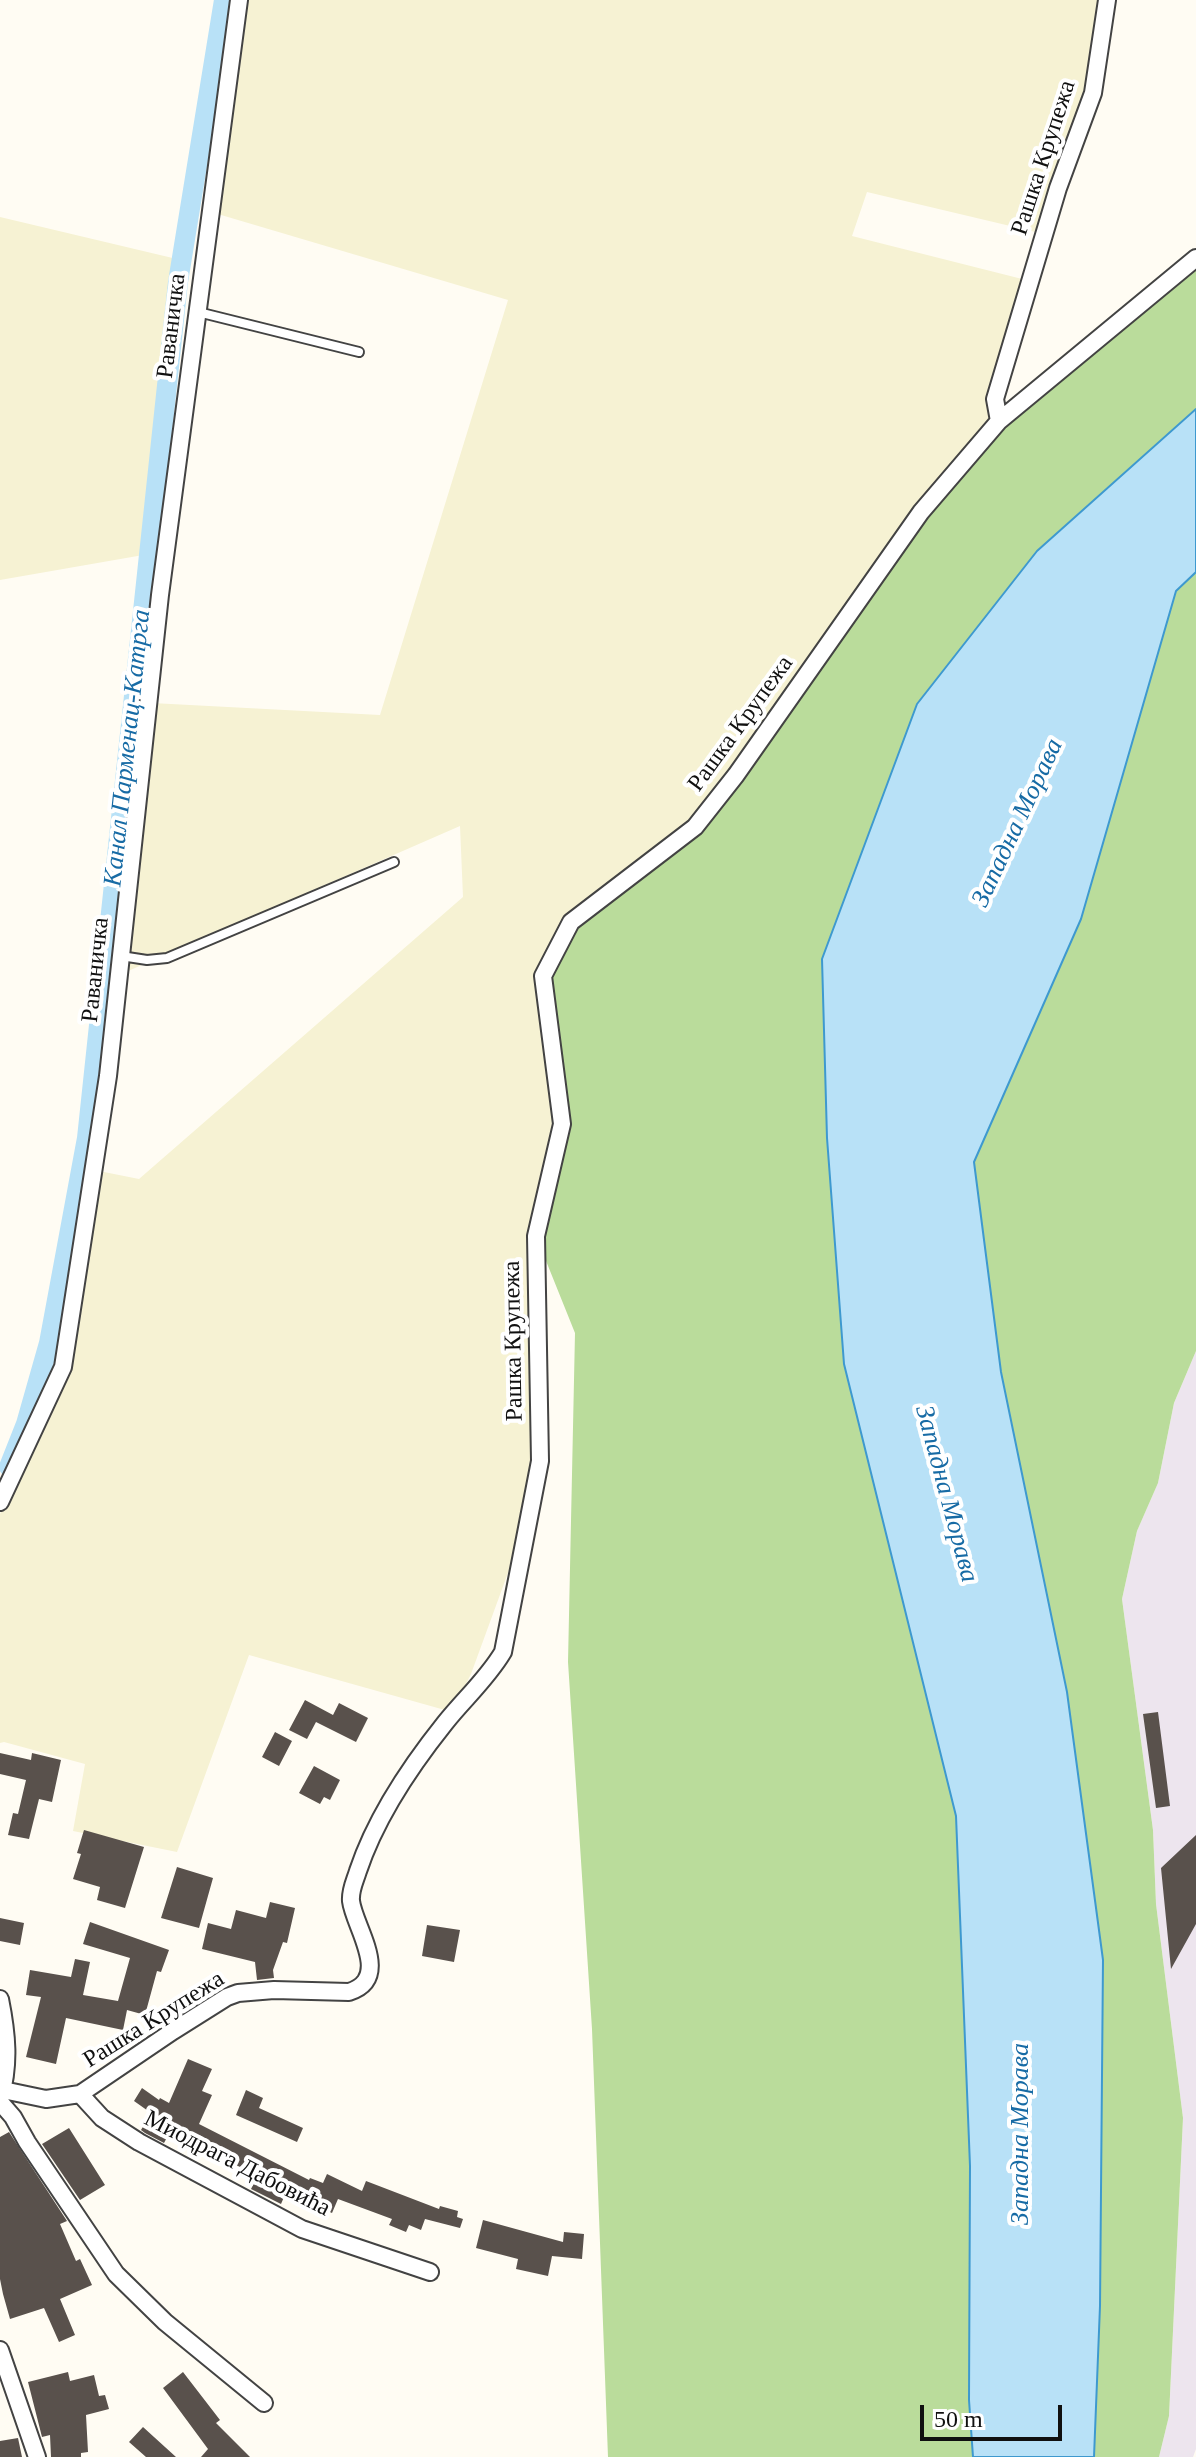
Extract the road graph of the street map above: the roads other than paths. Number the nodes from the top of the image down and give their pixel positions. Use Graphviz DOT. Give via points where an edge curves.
graph roads {
  1 [pos="239,0"];
  2 [pos="1107,0"];
  3 [pos="1196,258"];
  4 [pos="198,312"];
  5 [pos="359,352"];
  6 [pos="999,421"];
  7 [pos="394,862"];
  8 [pos="121,956"];
  9 [pos="0,1502"];
  10 [pos="0,1999"];
  11 [pos="80,2094"];
  12 [pos="1,2097"];
  13 [pos="430,2272"];
  14 [pos="0,2350"];
  15 [pos="264,2403"];
  16 [pos="37,2457"];
  1 -- 4 [label="street, Раваничка"];
  2 -- 6 [label="street, Рашка Крупежа" via="1093,93 1058,188 995,399"];
  3 -- 6 [label="street, Рашка Крупежа"];
  4 -- 5 [label="lane"];
  4 -- 8 [label="street, Раваничка" via="160,595"];
  6 -- 11 [label="street, Рашка Крупежа" via="921,512 695,827 571,922 543,976 562,1124 536,1236 540,1461 503,1652 397,1791 351,1891 368,1948 367,1979 349,1992 251,1990 227,1997"];
  7 -- 8 [label="lane" via="167,958"];
  8 -- 9 [label="street, Раваничка" via="63,1367"];
  10 -- 12 [label="street" via="8,2046"];
  11 -- 12 [label="street, Рашка Крупежа"];
  11 -- 13 [label="street, Миодрага Дабовића" via="102,2118 139,2142 302,2229"];
  12 -- 15 [label="street" via="116,2274"];
  14 -- 16 [label="street"];
}
